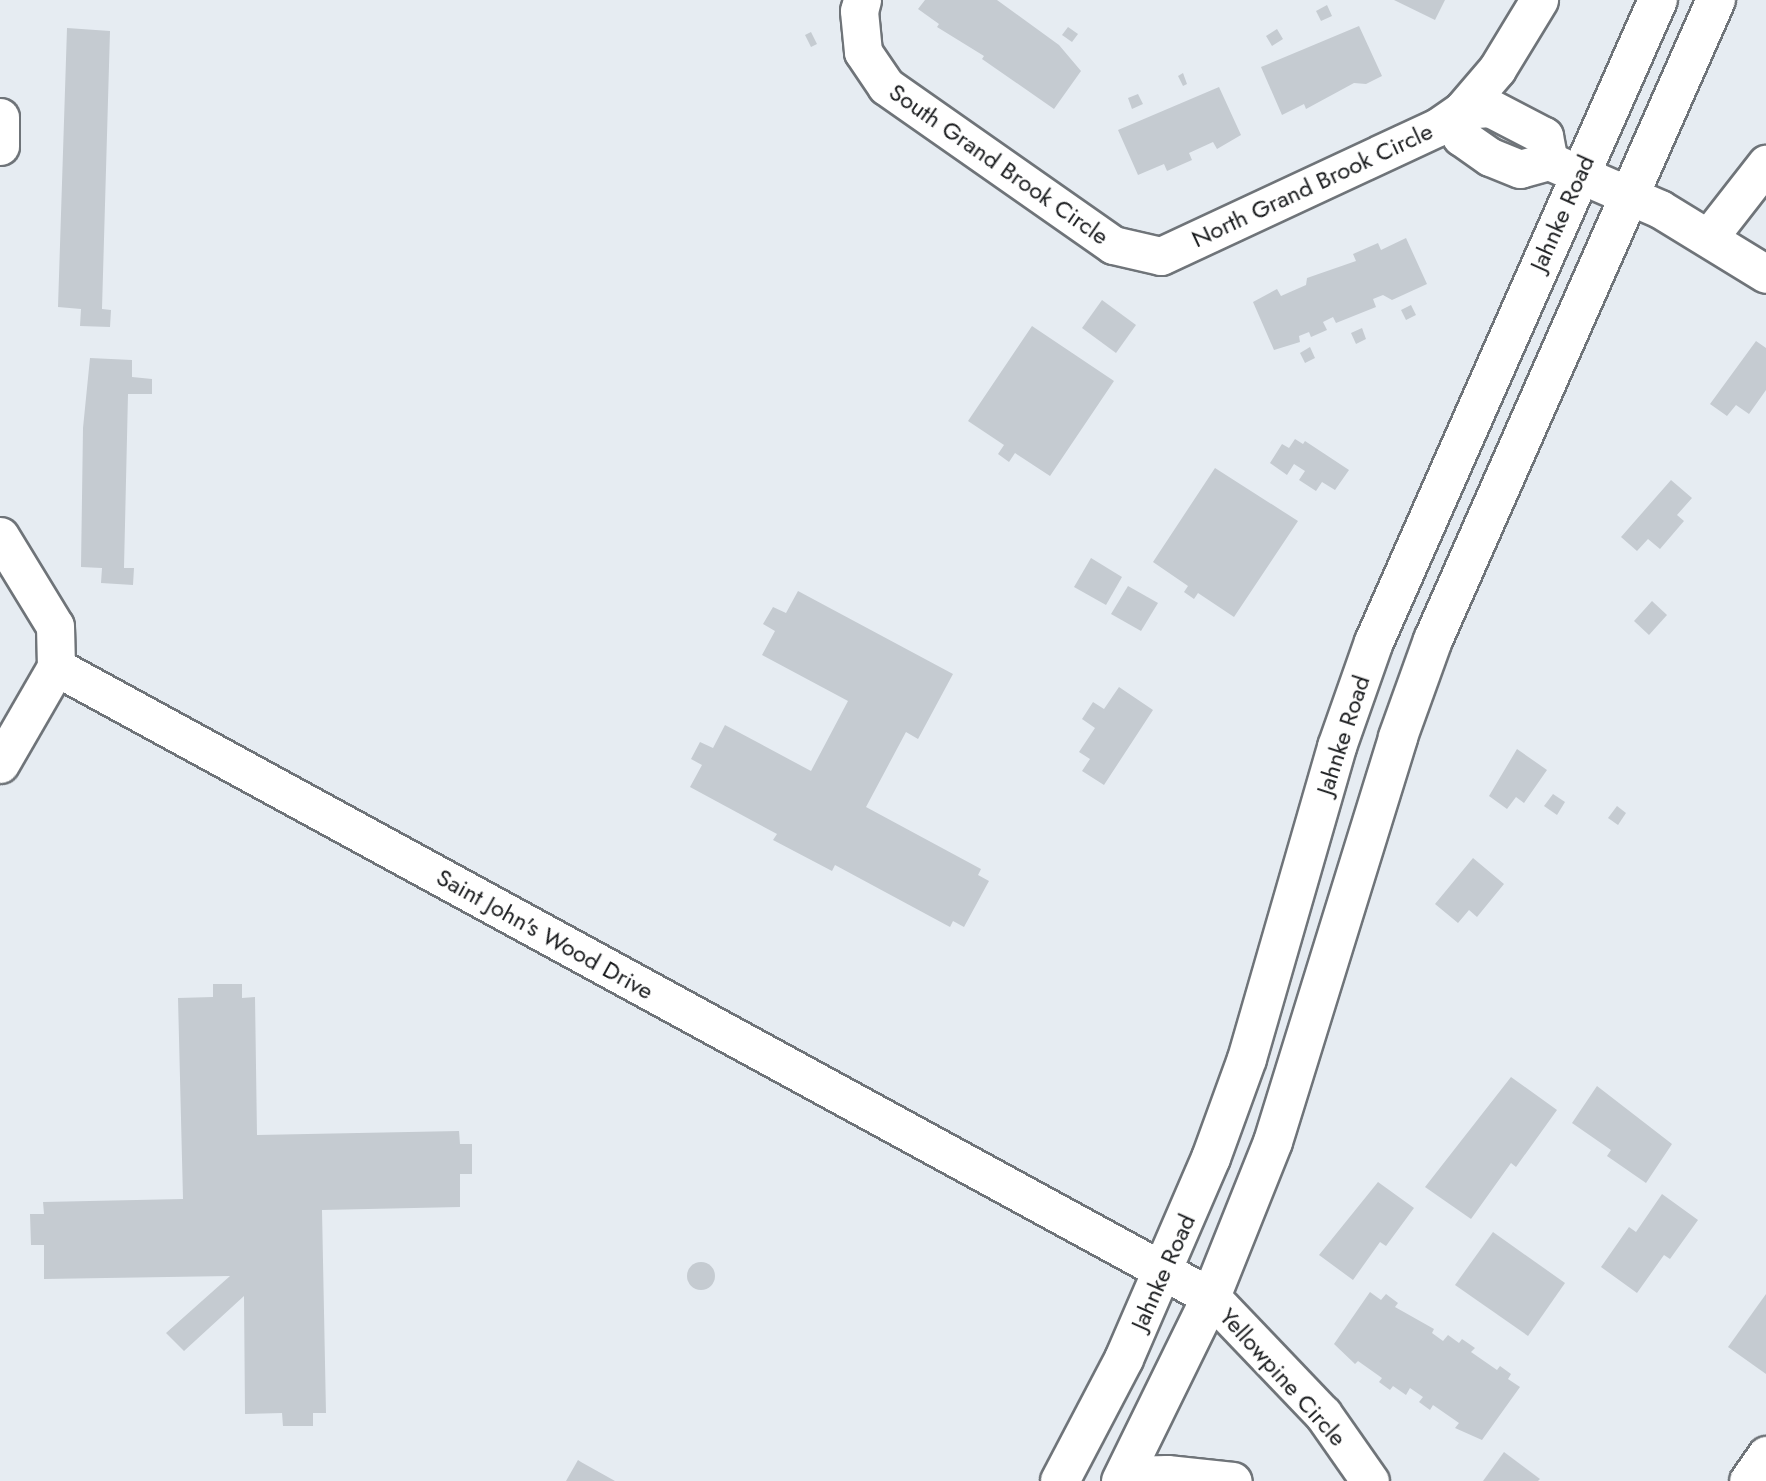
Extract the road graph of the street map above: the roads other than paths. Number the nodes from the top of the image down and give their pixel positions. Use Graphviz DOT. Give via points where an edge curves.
graph roads {
  1 [pos="862,0"];
  2 [pos="1539,0"];
  3 [pos="1658,0"];
  4 [pos="1716,0"];
  5 [pos="1462,110"];
  6 [pos="0,117"];
  7 [pos="0,146"];
  8 [pos="1766,164"];
  9 [pos="1564,168"];
  10 [pos="1630,197"];
  11 [pos="1709,237"];
  12 [pos="1161,256"];
  13 [pos="1766,274"];
  14 [pos="0,536"];
  15 [pos="56,667"];
  16 [pos="0,764"];
  17 [pos="1165,1269"];
  18 [pos="1211,1297"];
  19 [pos="1766,1455"];
  20 [pos="1365,1476"];
  21 [pos="1122,1478"];
  22 [pos="1060,1481"];
  23 [pos="1233,1481"];
  24 [pos="1748,1481"];
  1 -- 12 [label="street, South Grand Brook Circle" via="863,52 886,86 1114,245"];
  2 -- 5 [label="street, North Grand Brook Circle" via="1497,69"];
  3 -- 9 [label="main road, Jahnke Road"];
  4 -- 10 [label="main road"];
  5 -- 9 [label="street, North Grand Brook Circle" via="1461,137 1490,157 1520,169"];
  5 -- 12 [label="street, North Grand Brook Circle" via="1419,138"];
  6 -- 7 [label="street"];
  8 -- 11 [label="street"];
  9 -- 10 [label="street"];
  9 -- 17 [label="main road, Jahnke Road" via="1374,642 1337,747 1247,1059"];
  10 -- 11 [label="street"];
  10 -- 18 [label="main road" via="1414,688 1306,1045"];
  11 -- 13 [label="street"];
  14 -- 15 [label="street" via="55,626"];
  15 -- 16 [label="street"];
  15 -- 17 [label="street, Saint John's Wood Drive"];
  17 -- 18 [label="street, Yellowpine Circle"];
  17 -- 22 [label="main road, Jahnke Road"];
  18 -- 20 [label="street, Yellowpine Circle" via="1323,1414"];
  18 -- 21 [label="main road"];
  19 -- 24 [label="street"];
  21 -- 23 [label="street" via="1167,1474"];
}
